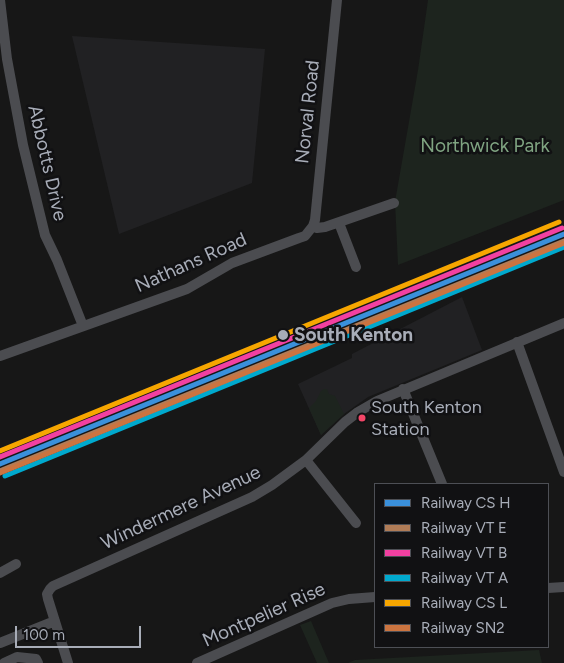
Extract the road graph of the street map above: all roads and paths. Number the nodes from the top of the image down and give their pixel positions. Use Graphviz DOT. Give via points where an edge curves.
graph roads {
  1 [pos="0,0"];
  2 [pos="337,0"];
  3 [pos="394,203"];
  4 [pos="339,223"];
  5 [pos="313,226"];
  6 [pos="356,267"];
  7 [pos="564,323"];
  8 [pos="83,326"];
  9 [pos="516,342"];
  10 [pos="0,356"];
  11 [pos="403,389"];
  12 [pos="306,460"];
  13 [pos="564,472"];
  14 [pos="442,483"];
  15 [pos="356,523"];
  16 [pos="16,564"];
  17 [pos="0,573"];
  18 [pos="564,587"];
  19 [pos="549,588"];
  20 [pos="374,597"];
  21 [pos="55,621"];
  22 [pos="0,643"];
  23 [pos="4,663"];
  24 [pos="38,663"];
  25 [pos="68,663"];
  26 [pos="197,663"];
  1 -- 8 [label="street, Abbotts Drive" via="23,145 45,235"];
  2 -- 5 [label="street, Norval Road"];
  3 -- 4 [label="street"];
  4 -- 5 [label="street"];
  4 -- 6 [label="street"];
  5 -- 8 [label="street, Nathans Road" via="305,236 232,263 187,288"];
  7 -- 9 [label="street, Windermere Avenue"];
  8 -- 10 [label="street, Nathans Road"];
  9 -- 11 [label="street, Windermere Avenue"];
  9 -- 13 [label="street"];
  11 -- 12 [label="street, Windermere Avenue" via="358,412"];
  11 -- 14 [label="street"];
  12 -- 15 [label="street"];
  12 -- 21 [label="street, Windermere Avenue" via="252,497 53,586 47,594"];
  16 -- 17 [label="street"];
  18 -- 19 [label="street"];
  20 -- 26 [label="street, Montpelier Rise" via="332,603"];
  21 -- 22 [label="street"];
  21 -- 25 [label="street"];
  23 -- 24 [label="street" via="17,657 36,659"];
}
